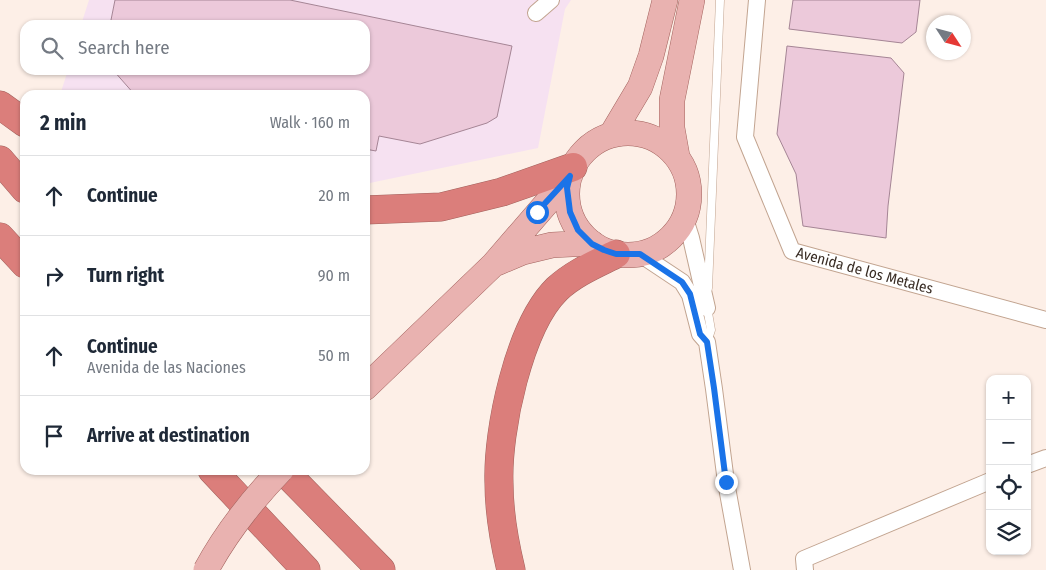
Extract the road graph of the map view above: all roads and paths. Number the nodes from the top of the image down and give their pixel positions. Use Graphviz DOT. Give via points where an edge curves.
graph roads {
  1 [pos="551,0"];
  2 [pos="665,0"];
  3 [pos="692,0"];
  4 [pos="720,0"];
  5 [pos="757,0"];
  6 [pos="536,13"];
  7 [pos="0,105"];
  8 [pos="20,119"];
  9 [pos="612,134"];
  10 [pos="677,156"];
  11 [pos="0,160"];
  12 [pos="571,172"];
  13 [pos="20,183"];
  14 [pos="370,210"];
  15 [pos="685,219"];
  16 [pos="0,237"];
  17 [pos="616,250"];
  18 [pos="20,259"];
  19 [pos="494,264"];
  20 [pos="707,308"];
  21 [pos="1046,320"];
  22 [pos="707,342"];
  23 [pos="370,383"];
  24 [pos="1046,458"];
  25 [pos="1029,465"];
  26 [pos="217,475"];
  27 [pos="277,475"];
  28 [pos="287,475"];
  29 [pos="986,483"];
  30 [pos="206,570"];
  31 [pos="306,570"];
  32 [pos="382,570"];
  33 [pos="511,570"];
  34 [pos="742,570"];
  35 [pos="805,570"];
  1 -- 6 [label="street"];
  2 -- 9 [label="main road" via="640,87"];
  3 -- 10 [label="main road" via="672,100"];
  4 -- 20 [label="lane"];
  5 -- 21 [label="street, Avenida de los Metales" via="745,137 792,252"];
  7 -- 8 [label="highway"];
  9 -- 10 [label="main road" via="648,135 664,143"];
  9 -- 12 [label="main road" via="582,153"];
  10 -- 15 [label="main road" via="689,184 690,202"];
  11 -- 13 [label="highway"];
  12 -- 14 [label="highway" via="441,207"];
  12 -- 17 [label="main road" via="567,188 570,212 578,230"];
  12 -- 19 [label="main road"];
  15 -- 17 [label="main road" via="676,233 659,247"];
  15 -- 20 [label="street"];
  16 -- 18 [label="highway"];
  17 -- 19 [label="main road" via="552,245"];
  17 -- 22 [label="street" via="682,282 690,294 700,334"];
  17 -- 33 [label="highway" via="557,290 540,310 523,347 512,382 499,449 502,524"];
  19 -- 23 [label="main road"];
  20 -- 22 [label="lane" via="710,330"];
  22 -- 34 [label="street"];
  24 -- 25 [label="street"];
  26 -- 31 [label="highway"];
  27 -- 30 [label="main road, bridge" via="235,523"];
  28 -- 32 [label="highway"];
  29 -- 35 [label="street" via="804,559"];
}
